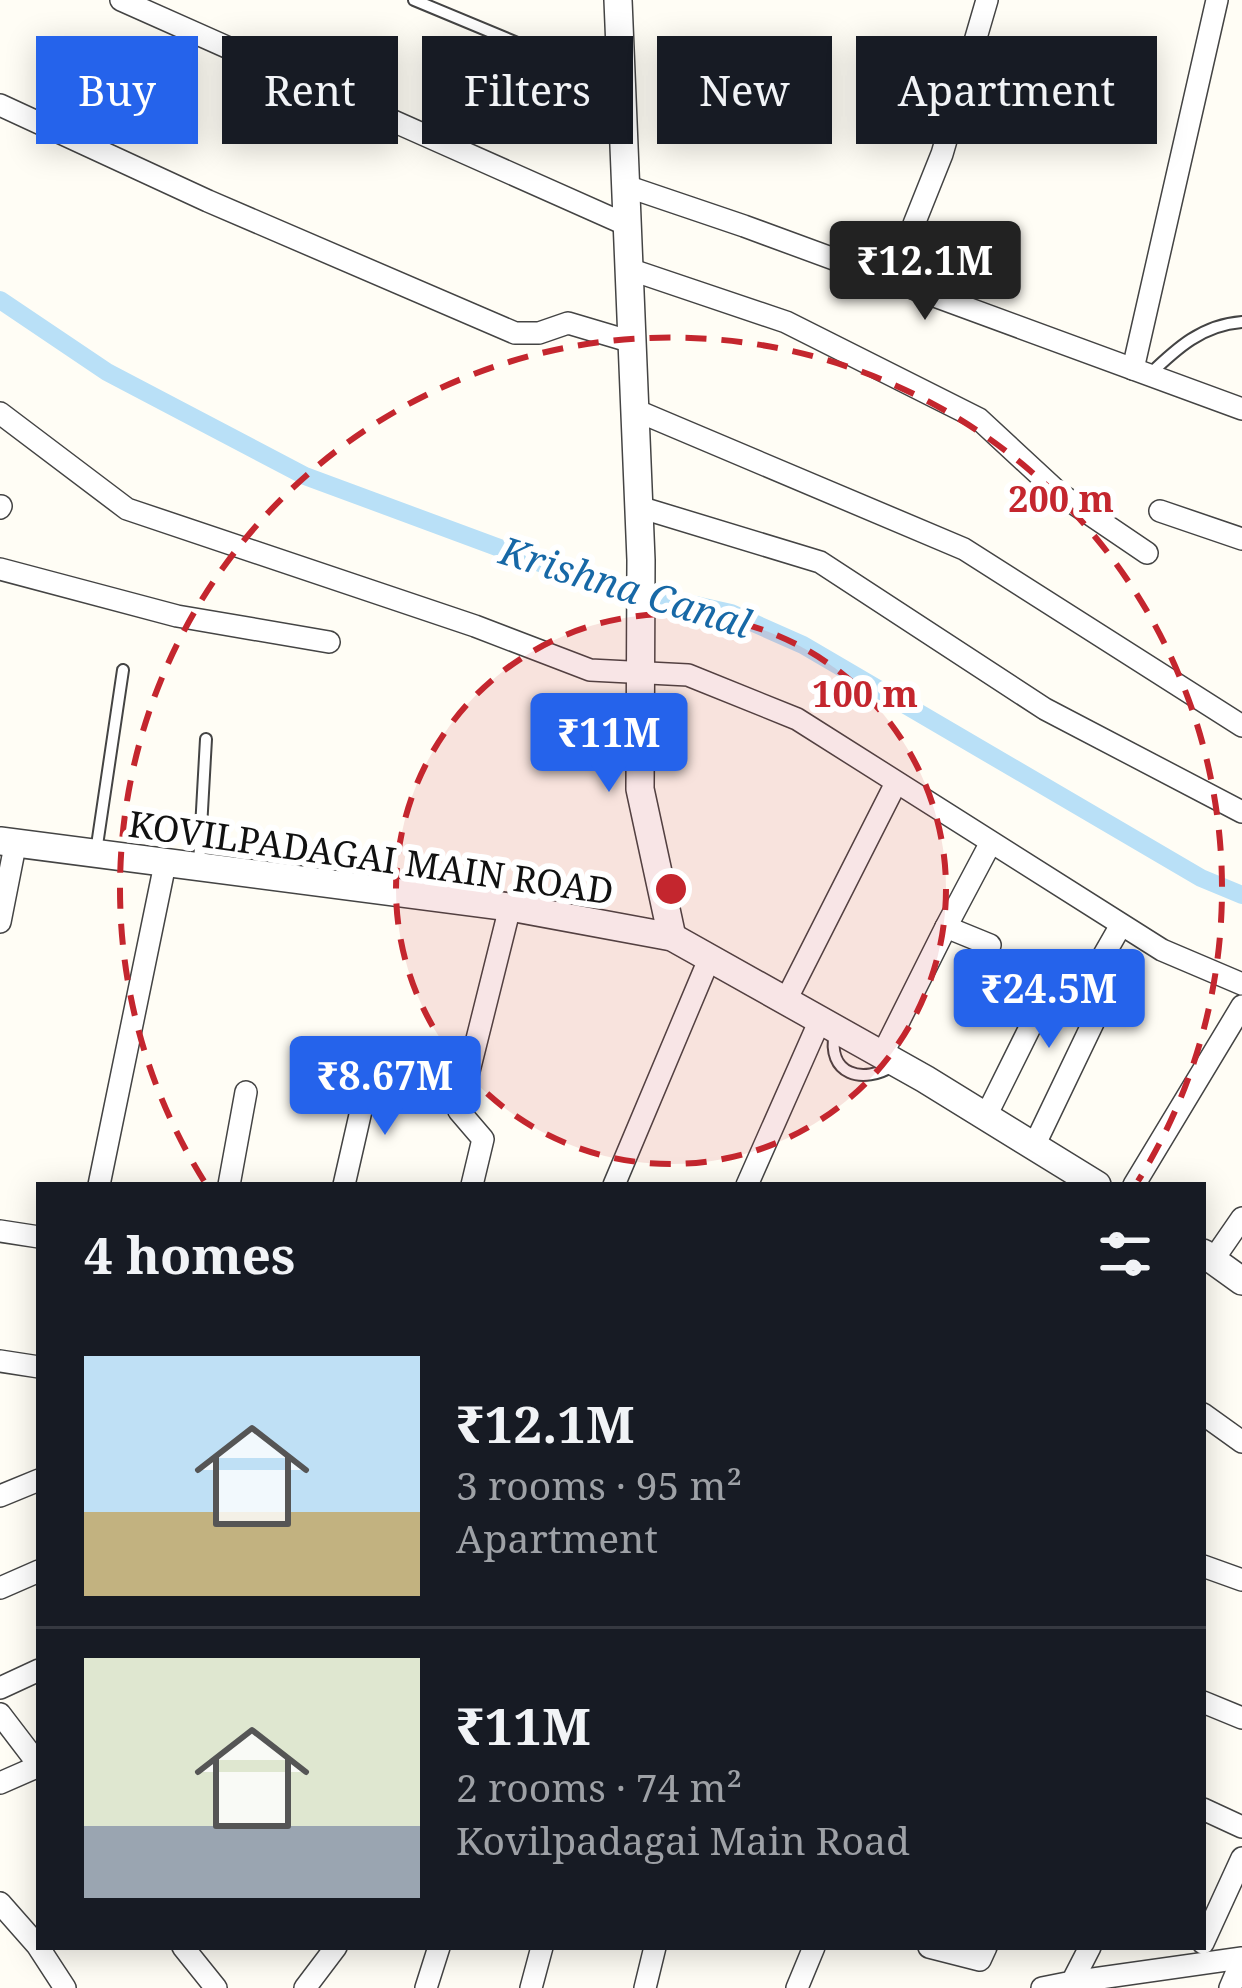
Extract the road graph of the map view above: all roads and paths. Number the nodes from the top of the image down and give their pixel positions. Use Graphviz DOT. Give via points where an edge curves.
graph roads {
  1 [pos="121,0"];
  2 [pos="414,0"];
  3 [pos="618,0"];
  4 [pos="987,0"];
  5 [pos="1216,0"];
  6 [pos="500,36"];
  7 [pos="619,36"];
  8 [pos="0,105"];
  9 [pos="624,144"];
  10 [pos="626,186"];
  11 [pos="627,225"];
  12 [pos="629,269"];
  13 [pos="915,289"];
  14 [pos="1242,322"];
  15 [pos="632,342"];
  16 [pos="1141,372"];
  17 [pos="1242,409"];
  18 [pos="635,410"];
  19 [pos="0,413"];
  20 [pos="639,507"];
  21 [pos="1160,511"];
  22 [pos="1242,539"];
  23 [pos="1147,553"];
  24 [pos="0,569"];
  25 [pos="328,642"];
  26 [pos="123,670"];
  27 [pos="639,673"];
  28 [pos="1242,726"];
  29 [pos="206,739"];
  30 [pos="896,783"];
  31 [pos="1242,812"];
  32 [pos="8,843"];
  33 [pos="990,844"];
  34 [pos="95,855"];
  35 [pos="165,864"];
  36 [pos="199,867"];
  37 [pos="510,907"];
  38 [pos="0,922"];
  39 [pos="1121,925"];
  40 [pos="946,927"];
  41 [pos="672,937"];
  42 [pos="990,945"];
  43 [pos="710,957"];
  44 [pos="1063,961"];
  45 [pos="1242,984"];
  46 [pos="786,1000"];
  47 [pos="1242,1006"];
  48 [pos="828,1024"];
  49 [pos="890,1059"];
  50 [pos="368,1080"];
  51 [pos="246,1092"];
  52 [pos="986,1116"];
  53 [pos="1034,1146"];
  54 [pos="748,1180"];
  55 [pos="100,1182"];
  56 [pos="230,1182"];
  57 [pos="345,1182"];
  58 [pos="473,1182"];
  59 [pos="615,1182"];
  60 [pos="1092,1182"];
  61 [pos="1136,1182"];
  62 [pos="1242,1219"];
  63 [pos="0,1231"];
  64 [pos="36,1237"];
  65 [pos="1208,1257"];
  66 [pos="1242,1281"];
  67 [pos="3,1364"];
  68 [pos="36,1367"];
  69 [pos="1206,1416"];
  70 [pos="1242,1442"];
  71 [pos="36,1481"];
  72 [pos="0,1496"];
  73 [pos="1206,1567"];
  74 [pos="36,1572"];
  75 [pos="1242,1580"];
  76 [pos="0,1588"];
  77 [pos="36,1671"];
  78 [pos="0,1688"];
  79 [pos="1206,1703"];
  80 [pos="0,1714"];
  81 [pos="1242,1718"];
  82 [pos="36,1762"];
  83 [pos="36,1767"];
  84 [pos="0,1783"];
  85 [pos="1206,1810"];
  86 [pos="1242,1827"];
  87 [pos="1242,1858"];
  88 [pos="0,1903"];
  89 [pos="1206,1937"];
  90 [pos="36,1944"];
  91 [pos="40,1950"];
  92 [pos="185,1950"];
  93 [pos="334,1950"];
  94 [pos="438,1950"];
  95 [pos="541,1950"];
  96 [pos="654,1950"];
  97 [pos="813,1950"];
  98 [pos="941,1950"];
  99 [pos="985,1950"];
  100 [pos="1088,1950"];
  101 [pos="1199,1952"];
  102 [pos="1242,1959"];
  103 [pos="205,1985"];
  104 [pos="1070,1985"];
  105 [pos="65,1988"];
  106 [pos="305,1988"];
  107 [pos="426,1988"];
  108 [pos="531,1988"];
  109 [pos="645,1988"];
  110 [pos="797,1988"];
  111 [pos="1042,1988"];
  112 [pos="1230,1988"];
  1 -- 11 [label="street"];
  2 -- 6 [label="lane"];
  3 -- 7 [label="street"];
  4 -- 13 [label="street" via="914,224"];
  5 -- 16 [label="street"];
  8 -- 15 [label="street" via="515,333 568,323"];
  9 -- 10 [label="street"];
  10 -- 11 [label="street"];
  10 -- 13 [label="street"];
  11 -- 12 [label="street"];
  12 -- 15 [label="street"];
  12 -- 23 [label="street" via="786,322 979,419 1060,494"];
  13 -- 16 [label="street"];
  14 -- 16 [label="lane" via="1185,340"];
  15 -- 18 [label="street"];
  16 -- 17 [label="street"];
  18 -- 20 [label="street"];
  18 -- 28 [label="street" via="964,549"];
  19 -- 27 [label="street" via="127,509 590,670"];
  20 -- 27 [label="street"];
  20 -- 31 [label="street" via="820,562 1045,709"];
  21 -- 22 [label="street"];
  24 -- 25 [label="street" via="177,616"];
  26 -- 34 [label="lane"];
  27 -- 30 [label="street" via="688,675 797,719"];
  27 -- 41 [label="street" via="640,789"];
  29 -- 36 [label="lane"];
  30 -- 33 [label="street"];
  30 -- 46 [label="street"];
  32 -- 34 [label="street, KOVILPADAGAI MAIN ROAD"];
  32 -- 38 [label="street"];
  33 -- 39 [label="street"];
  33 -- 40 [label="street"];
  34 -- 35 [label="street, KOVILPADAGAI MAIN ROAD"];
  35 -- 36 [label="street, KOVILPADAGAI MAIN ROAD"];
  35 -- 55 [label="street"];
  36 -- 37 [label="street, KOVILPADAGAI MAIN ROAD"];
  37 -- 41 [label="street, KOVILPADAGAI MAIN ROAD"];
  37 -- 58 [label="street" via="459,1111 483,1139"];
  39 -- 45 [label="street"];
  39 -- 53 [label="street" via="1097,968 1116,975"];
  40 -- 42 [label="street"];
  40 -- 49 [label="street"];
  41 -- 43 [label="street, KOVILPADAGAI MAIN ROAD"];
  43 -- 46 [label="street, KOVILPADAGAI MAIN ROAD"];
  43 -- 59 [label="street"];
  44 -- 52 [label="street"];
  46 -- 48 [label="street, KOVILPADAGAI MAIN ROAD"];
  47 -- 61 [label="street"];
  48 -- 49 [label="street, KOVILPADAGAI MAIN ROAD"];
  48 -- 54 [label="street"];
  49 -- 52 [label="street, KOVILPADAGAI MAIN ROAD"];
  50 -- 57 [label="street"];
  51 -- 56 [label="street"];
  52 -- 53 [label="street, KOVILPADAGAI MAIN ROAD"];
  53 -- 60 [label="street, KOVILPADAGAI MAIN ROAD"];
  62 -- 65 [label="street"];
  63 -- 64 [label="street"];
  65 -- 66 [label="street"];
  67 -- 68 [label="street"];
  69 -- 70 [label="street"];
  71 -- 72 [label="street"];
  73 -- 75 [label="street"];
  74 -- 76 [label="street"];
  77 -- 78 [label="street"];
  79 -- 81 [label="street"];
  80 -- 82 [label="street"];
  83 -- 84 [label="street"];
  85 -- 86 [label="street"];
  87 -- 89 [label="street"];
  88 -- 90 [label="street"];
  91 -- 105 [label="street"];
  92 -- 103 [label="street"];
  93 -- 106 [label="street"];
  94 -- 107 [label="street"];
  95 -- 108 [label="street"];
  96 -- 109 [label="street"];
  97 -- 110 [label="street"];
  98 -- 99 [label="street" via="980,1960"];
  100 -- 104 [label="street"];
  101 -- 102 [label="street"];
  101 -- 104 [label="street"];
  102 -- 112 [label="street"];
  104 -- 111 [label="street"];
}
